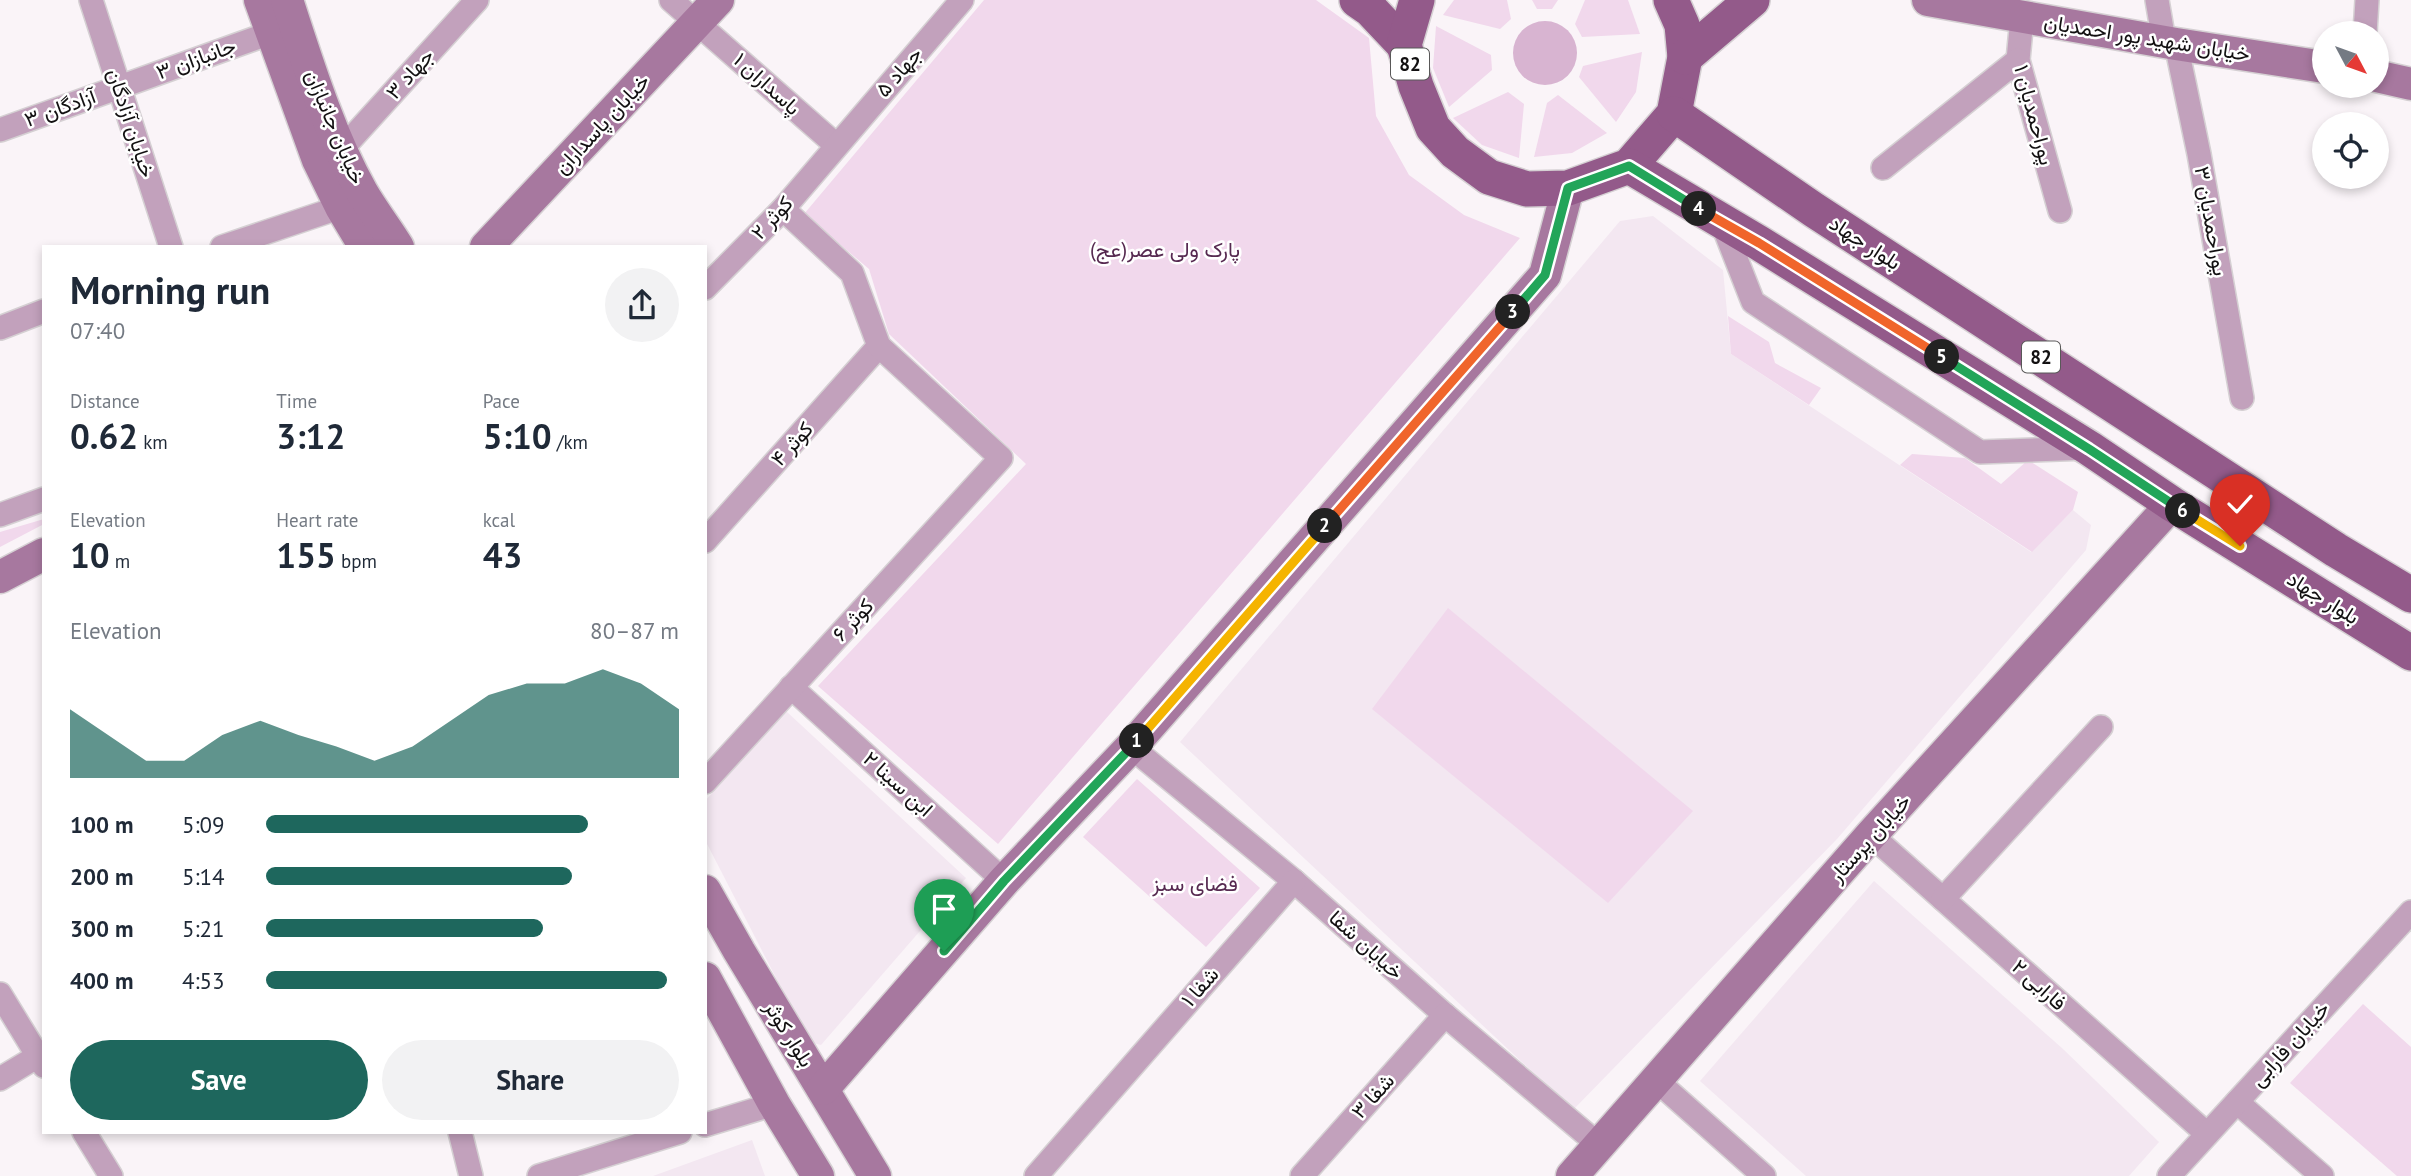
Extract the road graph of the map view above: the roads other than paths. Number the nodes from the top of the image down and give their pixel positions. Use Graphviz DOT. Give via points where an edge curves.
graph roads {
  1 [pos="91,0"];
  2 [pos="260,0"];
  3 [pos="287,0"];
  4 [pos="477,0"];
  5 [pos="671,0"];
  6 [pos="962,0"];
  7 [pos="1357,0"];
  8 [pos="1417,0"];
  9 [pos="1671,0"];
  10 [pos="1752,0"];
  11 [pos="1928,0"];
  12 [pos="2157,0"];
  13 [pos="2367,0"];
  14 [pos="708,11"];
  15 [pos="2022,18"];
  16 [pos="2366,21"];
  17 [pos="273,32"];
  18 [pos="2170,42"];
  19 [pos="1404,45"];
  20 [pos="1685,57"];
  21 [pos="2018,60"];
  22 [pos="2312,65"];
  23 [pos="2389,79"];
  24 [pos="2411,84"];
  25 [pos="119,87"];
  26 [pos="1674,114"];
  27 [pos="0,130"];
  28 [pos="836,145"];
  29 [pos="342,149"];
  30 [pos="1629,166"];
  31 [pos="1883,168"];
  32 [pos="1568,188"];
  33 [pos="783,209"];
  34 [pos="2060,211"];
  35 [pos="351,217"];
  36 [pos="1721,223"];
  37 [pos="384,241"];
  38 [pos="170,245"];
  39 [pos="231,245"];
  40 [pos="408,245"];
  41 [pos="488,245"];
  42 [pos="707,286"];
  43 [pos="42,312"];
  44 [pos="0,328"];
  45 [pos="879,345"];
  46 [pos="2242,398"];
  47 [pos="2089,449"];
  48 [pos="42,500"];
  49 [pos="2172,504"];
  50 [pos="0,515"];
  51 [pos="707,539"];
  52 [pos="2336,550"];
  53 [pos="42,555"];
  54 [pos="0,577"];
  55 [pos="2308,588"];
  56 [pos="2411,595"];
  57 [pos="2411,653"];
  58 [pos="791,687"];
  59 [pos="2101,727"];
  60 [pos="1131,747"];
  61 [pos="707,780"];
  62 [pos="1871,835"];
  63 [pos="1004,881"];
  64 [pos="1293,881"];
  65 [pos="707,895"];
  66 [pos="1943,900"];
  67 [pos="2411,912"];
  68 [pos="707,982"];
  69 [pos="0,995"];
  70 [pos="1445,1015"];
  71 [pos="41,1061"];
  72 [pos="0,1079"];
  73 [pos="1657,1081"];
  74 [pos="823,1089"];
  75 [pos="2237,1102"];
  76 [pos="774,1104"];
  77 [pos="707,1124"];
  78 [pos="85,1134"];
  79 [pos="460,1134"];
  80 [pos="674,1134"];
  81 [pos="2207,1134"];
  82 [pos="1599,1145"];
  83 [pos="111,1176"];
  84 [pos="471,1176"];
  85 [pos="539,1176"];
  86 [pos="818,1176"];
  87 [pos="876,1176"];
  88 [pos="1036,1176"];
  89 [pos="1302,1176"];
  90 [pos="1572,1176"];
  91 [pos="1764,1176"];
  92 [pos="2169,1176"];
  93 [pos="2322,1176"];
  1 -- 25 [label="street, خیابان آزادگان"];
  2 -- 17 [label="street, خیابان جانبازان"];
  3 -- 29 [label="street, خیابان جانبازان"];
  4 -- 29 [label="street, جهاد ۳"];
  5 -- 14 [label="street, پاسداران ۱"];
  6 -- 28 [label="street, جهاد ۵"];
  7 -- 19 [label="main road"];
  8 -- 19 [label="main road, 82"];
  9 -- 20 [label="main road, 82" via="1682,25"];
  10 -- 20 [label="main road"];
  11 -- 15 [label="street, خیابان شهید پور احمدیان"];
  12 -- 18 [label="street, پوراحمدیان ۳"];
  13 -- 16 [label="street"];
  14 -- 28 [label="street, پاسداران ۱"];
  14 -- 41 [label="street, خیابان پاسداران"];
  15 -- 18 [label="street, خیابان شهید پور احمدیان"];
  15 -- 21 [label="street, پوراحمدیان ۱"];
  17 -- 25 [label="street, جانبازان ۳"];
  17 -- 35 [label="street, خیابان جانبازان" via="318,160"];
  18 -- 22 [label="street, خیابان شهید پور احمدیان"];
  18 -- 46 [label="street, پوراحمدیان ۳" via="2199,153"];
  19 -- 32 [label="main road, 82" via="1433,128 1454,152 1489,177 1527,189"];
  20 -- 26 [label="main road, 82"];
  21 -- 31 [label="street"];
  21 -- 34 [label="street, پوراحمدیان ۱"];
  23 -- 24 [label="street"];
  25 -- 27 [label="street, آزادگان ۳"];
  25 -- 38 [label="street, خیابان آزادگان"];
  26 -- 30 [label="main road, 82"];
  26 -- 52 [label="main road, بلوار جهاد / 82"];
  28 -- 33 [label="street, کوثر ۲"];
  29 -- 35 [label="street, خیابان جانبازان"];
  30 -- 32 [label="main road, 82"];
  30 -- 36 [label="main road, بلوار جهاد / 82"];
  32 -- 60 [label="street" via="1545,275"];
  33 -- 42 [label="street, کوثر ۲"];
  33 -- 45 [label="street" via="852,273"];
  35 -- 37 [label="street, خیابان جانبازان"];
  35 -- 39 [label="street"];
  36 -- 47 [label="main road, بلوار جهاد / 82"];
  36 -- 47 [label="street" via="1753,302 1980,452"];
  37 -- 40 [label="street"];
  43 -- 44 [label="street"];
  45 -- 51 [label="street, کوثر ۴"];
  45 -- 58 [label="street, کوثر ۶" via="1001,458"];
  47 -- 49 [label="main road, بلوار جهاد / 82"];
  48 -- 50 [label="street"];
  49 -- 55 [label="main road, بلوار جهاد / 82"];
  49 -- 62 [label="street, خیابان پرستار"];
  52 -- 55 [label="main road"];
  52 -- 56 [label="main road, بلوار جهاد / 82"];
  53 -- 54 [label="street"];
  55 -- 57 [label="main road, بلوار جهاد / 82"];
  58 -- 61 [label="street, کوثر ۶"];
  58 -- 63 [label="street, ابن سینا ۲"];
  59 -- 66 [label="street"];
  60 -- 63 [label="street"];
  60 -- 64 [label="street, خیابان شفا"];
  62 -- 66 [label="street, فارابی ۲"];
  62 -- 73 [label="street, خیابان پرستار"];
  63 -- 74 [label="street"];
  64 -- 70 [label="street, خیابان شفا"];
  64 -- 88 [label="street, شفا ۱"];
  65 -- 74 [label="street, بلوار کوثر"];
  66 -- 81 [label="street, فارابی ۲"];
  67 -- 75 [label="street, خیابان فارابی"];
  68 -- 76 [label="street"];
  69 -- 71 [label="street"];
  70 -- 82 [label="street, خیابان شفا"];
  70 -- 89 [label="street, شفا ۳"];
  71 -- 72 [label="street"];
  73 -- 82 [label="street, خیابان پرستار"];
  73 -- 91 [label="street"];
  74 -- 87 [label="street, بلوار کوثر"];
  75 -- 81 [label="street, خیابان فارابی"];
  75 -- 93 [label="street"];
  76 -- 77 [label="street"];
  76 -- 86 [label="street"];
  78 -- 83 [label="street"];
  79 -- 84 [label="street"];
  80 -- 85 [label="street"];
  81 -- 92 [label="street, خیابان فارابی"];
  82 -- 90 [label="street, خیابان پرستار"];
}
